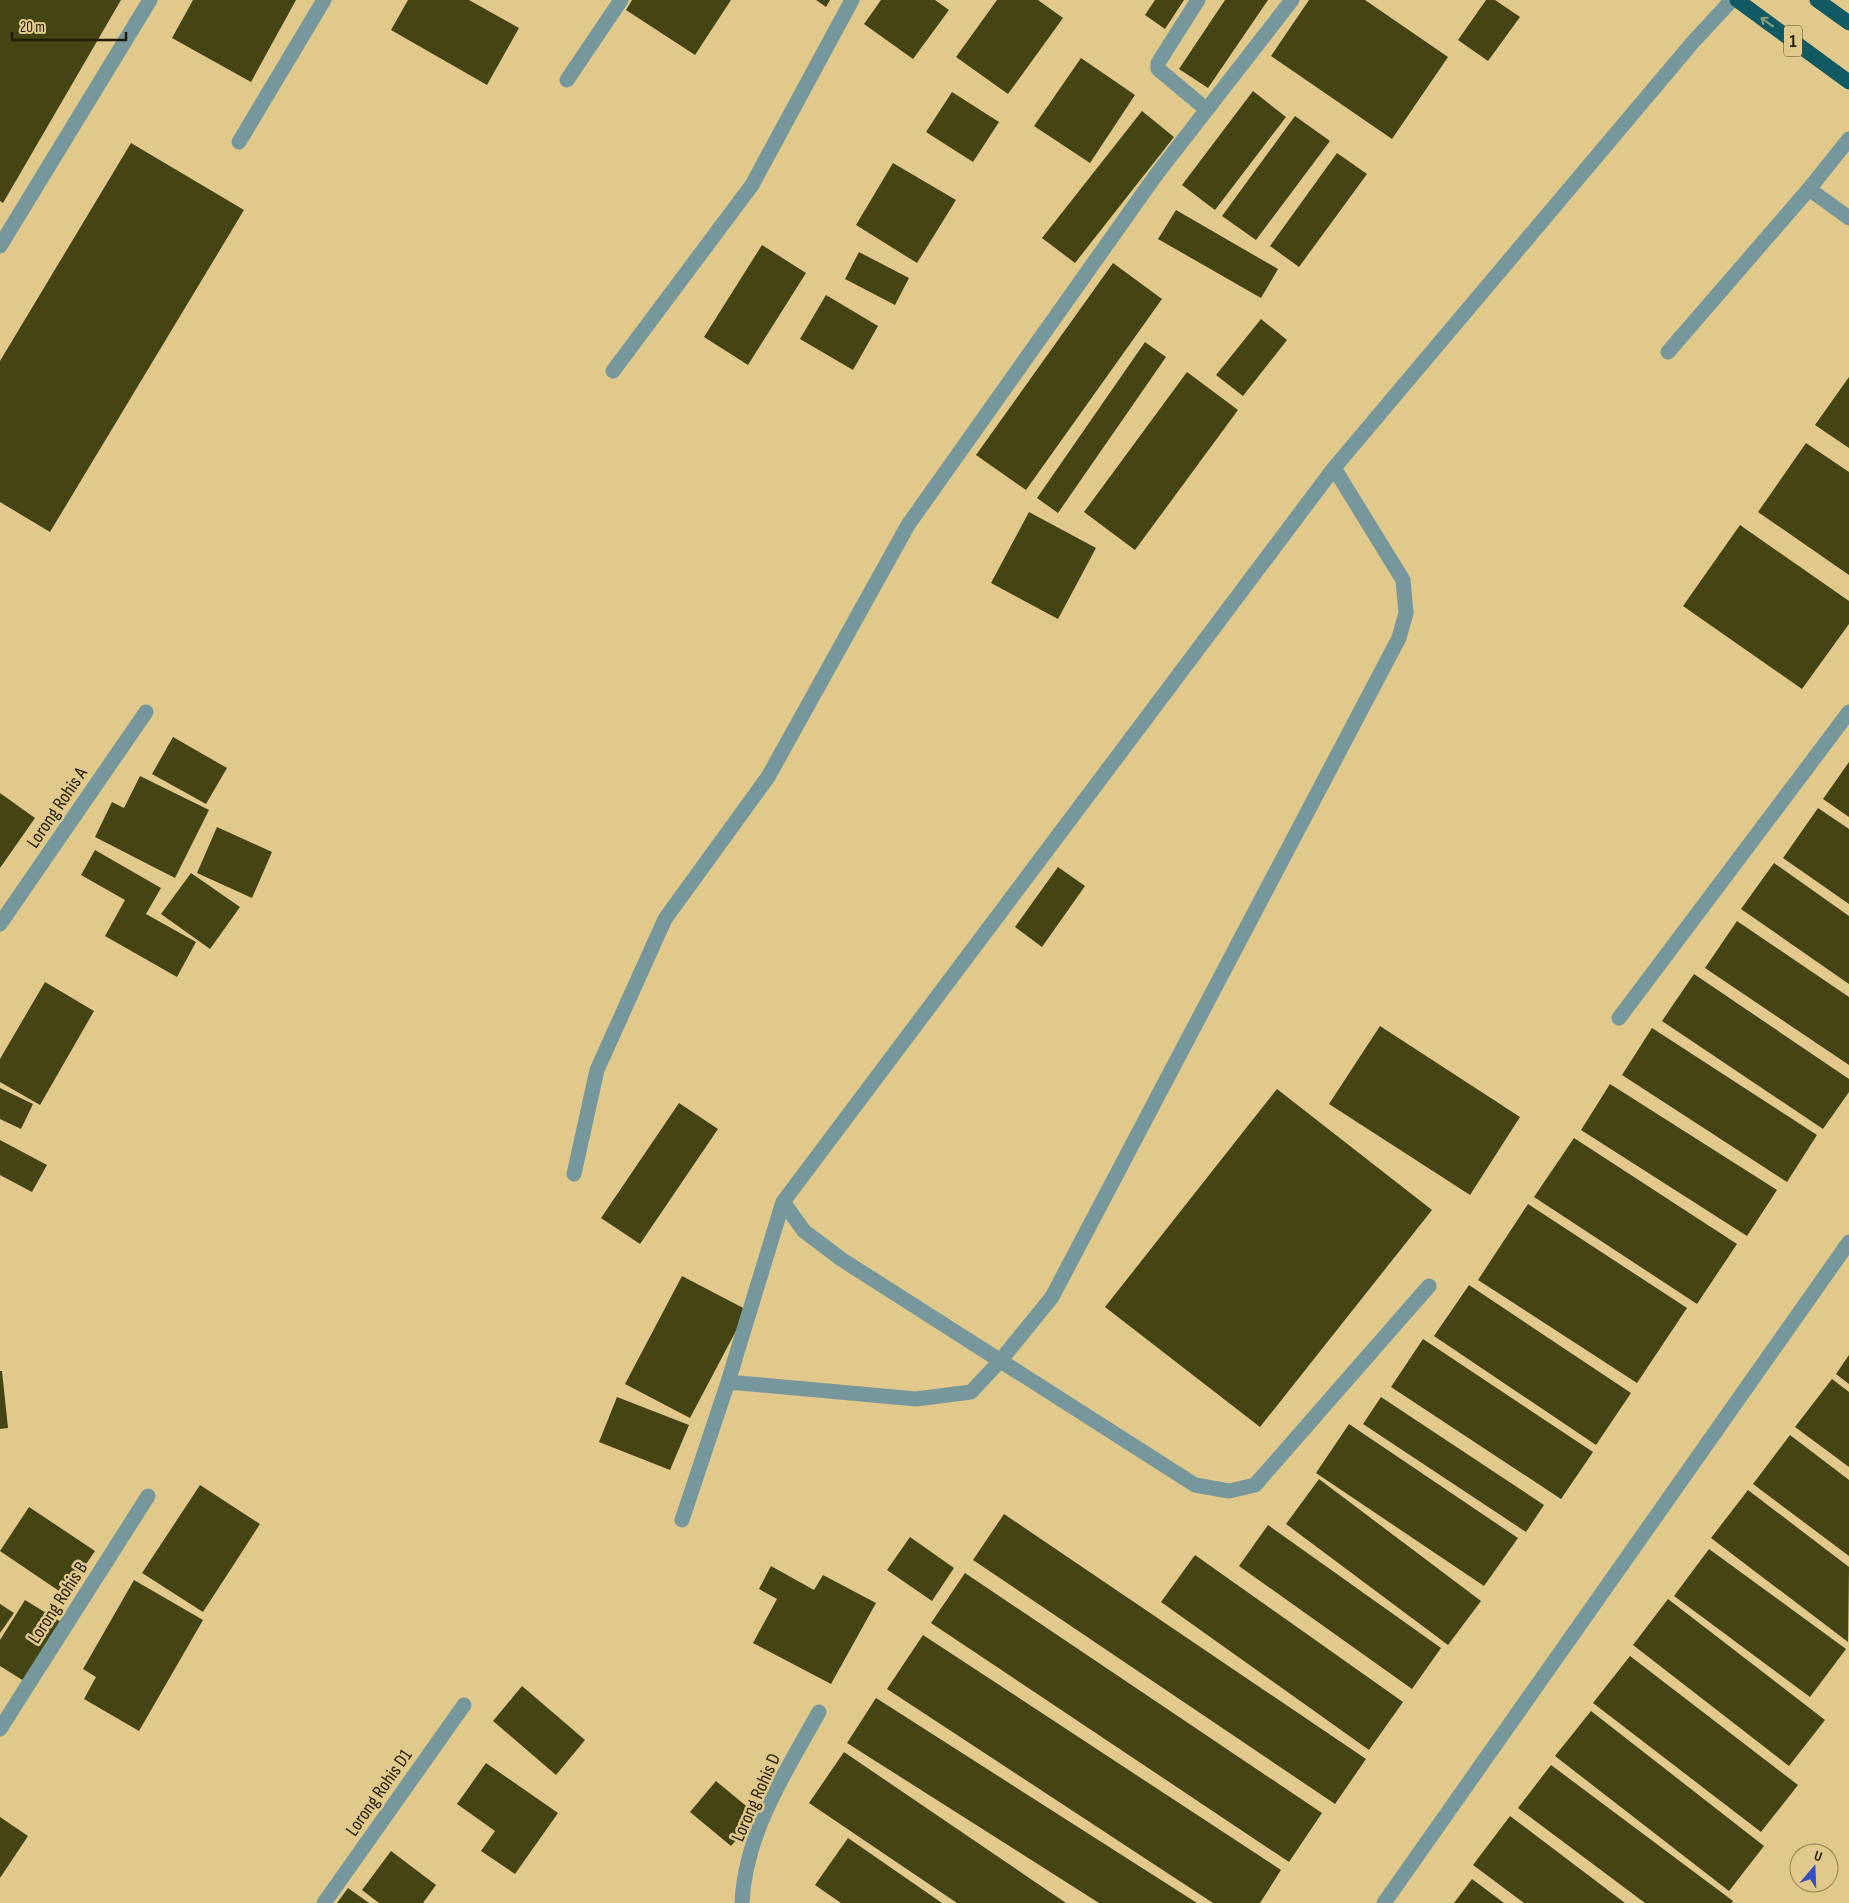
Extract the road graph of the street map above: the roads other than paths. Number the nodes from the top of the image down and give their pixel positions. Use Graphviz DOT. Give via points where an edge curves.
graph roads {
  1 [pos="150,0"];
  2 [pos="324,0"];
  3 [pos="621,0"];
  4 [pos="852,0"];
  5 [pos="1198,0"];
  6 [pos="1292,0"];
  7 [pos="1732,0"];
  8 [pos="1736,0"];
  9 [pos="1817,0"];
  10 [pos="1849,23"];
  11 [pos="567,80"];
  12 [pos="1849,82"];
  13 [pos="1206,109"];
  14 [pos="1849,139"];
  15 [pos="239,142"];
  16 [pos="1809,189"];
  17 [pos="1849,218"];
  18 [pos="0,246"];
  19 [pos="1668,352"];
  20 [pos="613,371"];
  21 [pos="1334,468"];
  22 [pos="146,712"];
  23 [pos="1849,712"];
  24 [pos="0,924"];
  25 [pos="1619,1018"];
  26 [pos="574,1174"];
  27 [pos="783,1202"];
  28 [pos="1849,1242"];
  29 [pos="1429,1286"];
  30 [pos="1000,1360"];
  31 [pos="728,1382"];
  32 [pos="148,1496"];
  33 [pos="682,1520"];
  34 [pos="464,1705"];
  35 [pos="819,1712"];
  36 [pos="0,1729"];
  37 [pos="324,1903"];
  38 [pos="742,1903"];
  39 [pos="1384,1903"];
  1 -- 18 [label="street"];
  2 -- 15 [label="street"];
  3 -- 11 [label="street"];
  4 -- 20 [label="street" via="752,185"];
  5 -- 13 [label="street" via="1158,63 1158,69"];
  6 -- 13 [label="street"];
  7 -- 21 [label="street" via="1687,49"];
  12 -- 8 [label="highway, 1, one-way"];
  9 -- 10 [label="highway"];
  13 -- 26 [label="street" via="908,525 768,777 665,919 597,1070"];
  14 -- 16 [label="street"];
  16 -- 17 [label="street"];
  16 -- 19 [label="street"];
  21 -- 27 [label="street"];
  21 -- 30 [label="street" via="1403,580 1406,613 1398,638 1052,1297"];
  22 -- 24 [label="street, Lorong Rohis A"];
  23 -- 25 [label="street"];
  27 -- 30 [label="street" via="804,1231 841,1259"];
  27 -- 31 [label="street"];
  28 -- 39 [label="street"];
  29 -- 30 [label="street" via="1255,1485 1230,1491 1195,1485"];
  30 -- 31 [label="street" via="971,1392 916,1399"];
  31 -- 33 [label="street"];
  32 -- 36 [label="street, Lorong Rohis B"];
  34 -- 37 [label="street, Lorong Rohis D1"];
  35 -- 38 [label="street, Lorong Rohis D" via="773,1794 753,1842"];
}
